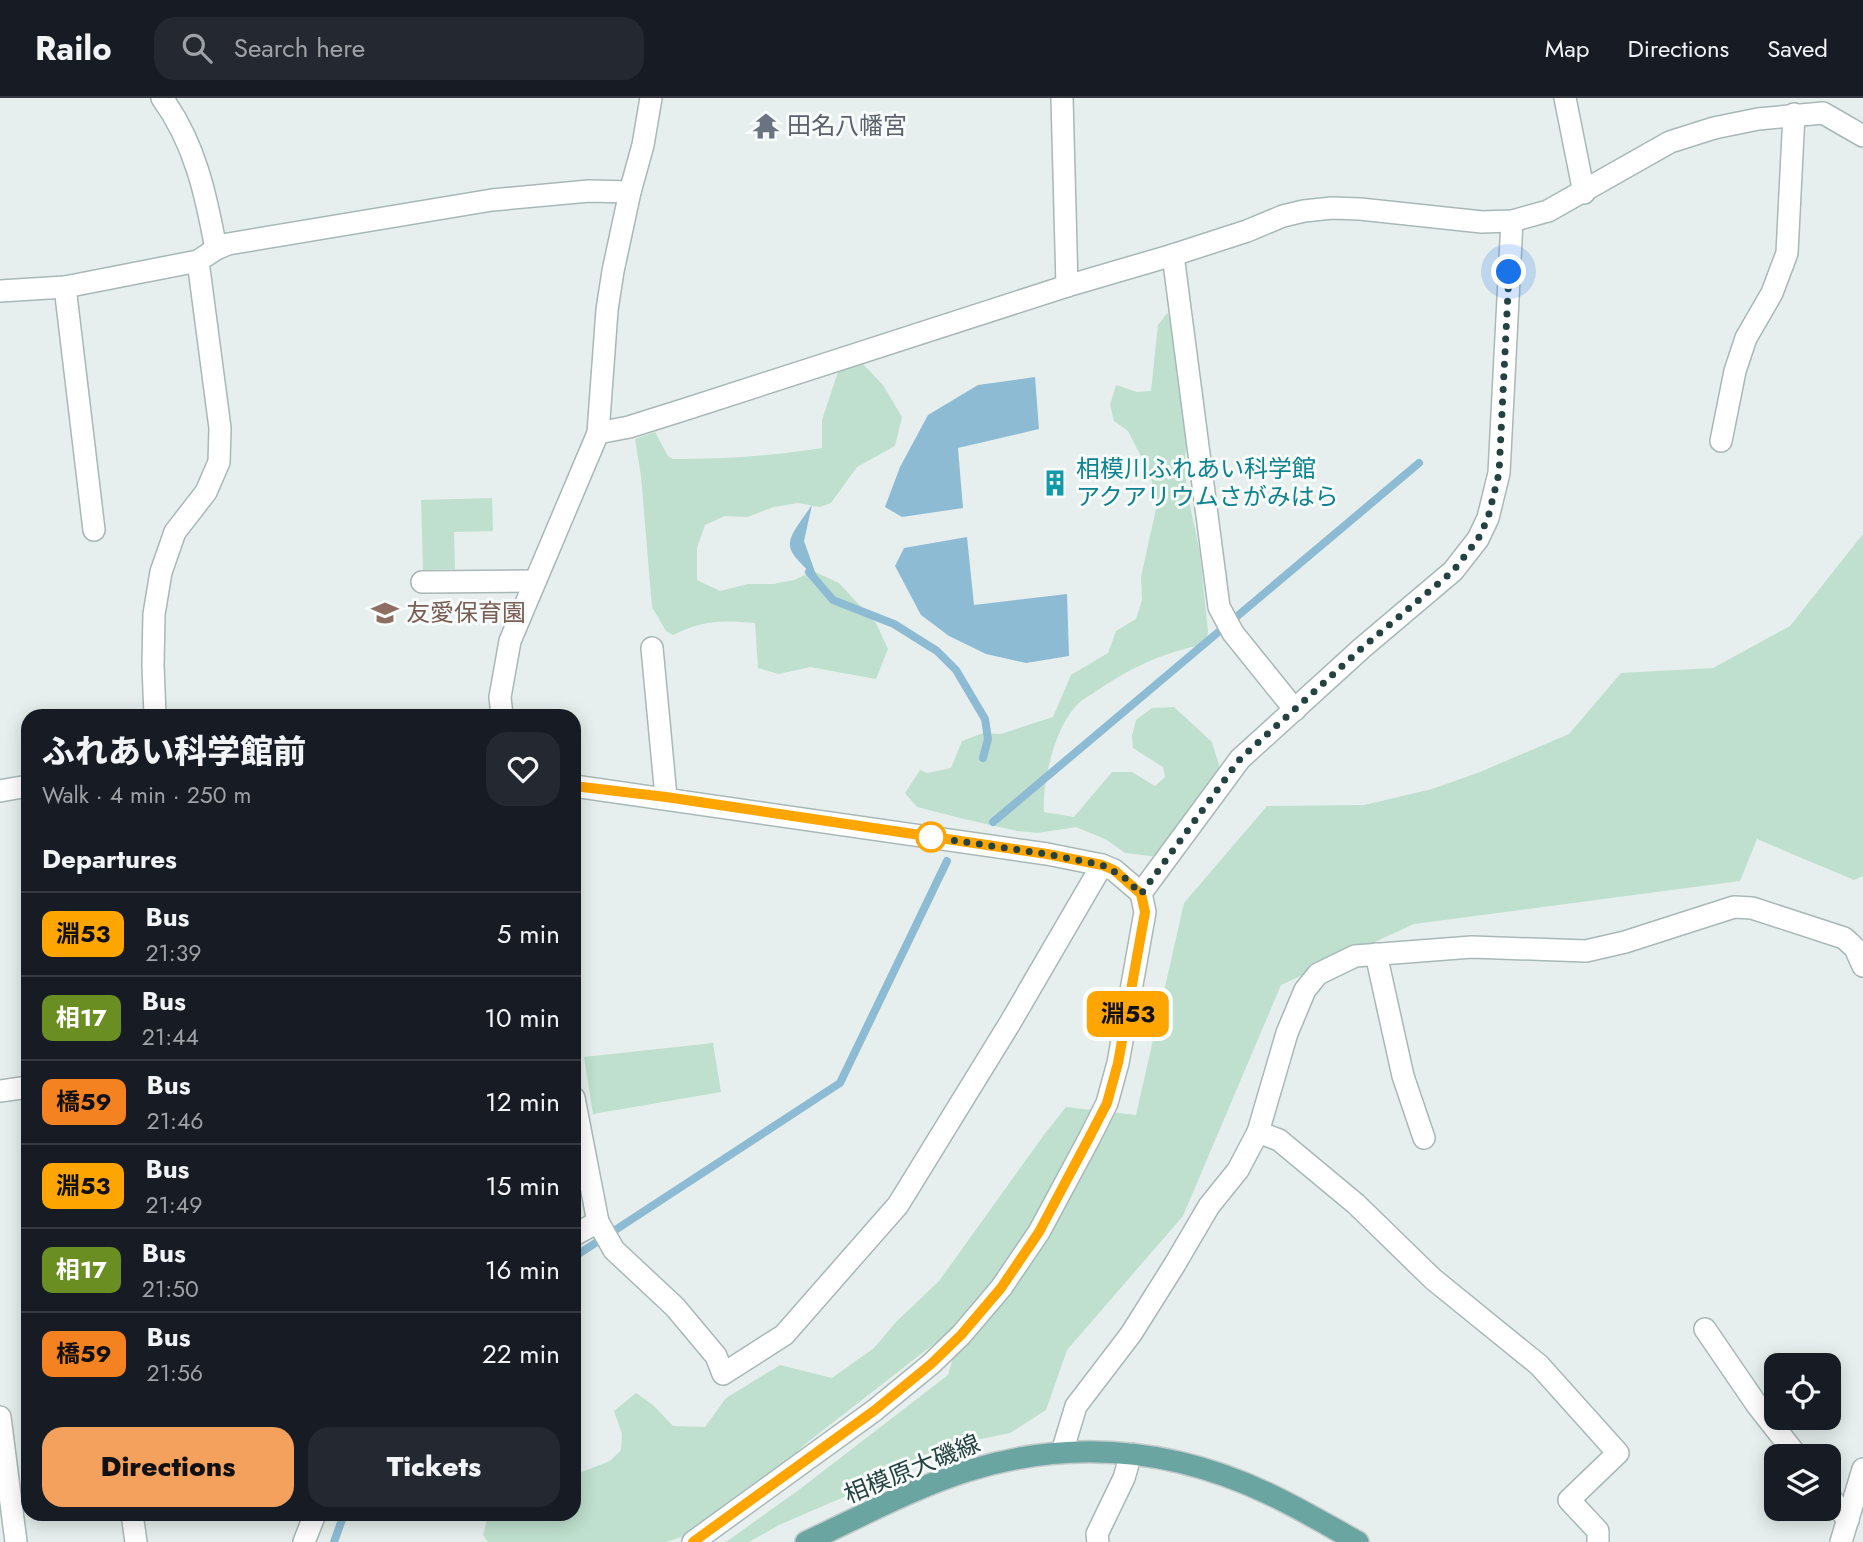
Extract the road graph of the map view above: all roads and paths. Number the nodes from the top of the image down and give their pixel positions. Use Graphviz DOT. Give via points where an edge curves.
graph roads {
  1 [pos="162,98"];
  2 [pos="651,98"];
  3 [pos="1062,98"];
  4 [pos="1565,98"];
  5 [pos="1822,106"];
  6 [pos="1794,114"];
  7 [pos="1863,136"];
  8 [pos="630,192"];
  9 [pos="1584,193"];
  10 [pos="1512,221"];
  11 [pos="207,255"];
  12 [pos="1173,255"];
  13 [pos="1067,286"];
  14 [pos="65,287"];
  15 [pos="0,292"];
  16 [pos="598,433"];
  17 [pos="1721,441"];
  18 [pos="94,530"];
  19 [pos="534,581"];
  20 [pos="422,582"];
  21 [pos="652,648"];
  22 [pos="155,709"];
  23 [pos="501,709"];
  24 [pos="1295,710"];
  25 [pos="21,787"];
  26 [pos="581,787"];
  27 [pos="0,791"];
  28 [pos="666,797"];
  29 [pos="1102,865"];
  30 [pos="1141,894"];
  31 [pos="1861,951"];
  32 [pos="1376,954"];
  33 [pos="21,1088"];
  34 [pos="0,1091"];
  35 [pos="1258,1132"];
  36 [pos="581,1134"];
  37 [pos="1424,1138"];
  38 [pos="598,1222"];
  39 [pos="581,1231"];
  40 [pos="1704,1329"];
  41 [pos="0,1417"];
  42 [pos="1788,1444"];
  43 [pos="1062,1452"];
  44 [pos="1131,1454"];
  45 [pos="1863,1469"];
  46 [pos="1841,1511"];
  47 [pos="1848,1520"];
  48 [pos="133,1521"];
  49 [pos="312,1521"];
  50 [pos="16,1542"];
  51 [pos="136,1542"];
  52 [pos="304,1542"];
  53 [pos="693,1542"];
  54 [pos="806,1542"];
  55 [pos="1098,1542"];
  56 [pos="1358,1542"];
  57 [pos="1598,1542"];
  58 [pos="1841,1542"];
  1 -- 11 [label="street" via="190,148 205,190"];
  2 -- 8 [label="street"];
  3 -- 13 [label="street"];
  4 -- 9 [label="street"];
  5 -- 6 [label="street"];
  5 -- 7 [label="street"];
  6 -- 9 [label="street" via="1714,128 1670,142"];
  6 -- 17 [label="street" via="1787,253 1772,293 1746,338"];
  8 -- 11 [label="street" via="492,200 241,242"];
  8 -- 16 [label="street" via="607,310"];
  9 -- 10 [label="street" via="1548,211"];
  10 -- 12 [label="street" via="1332,208 1283,216"];
  10 -- 24 [label="street" via="1499,473 1488,518 1453,571"];
  11 -- 14 [label="street"];
  11 -- 22 [label="street" via="219,462 205,492 174,532 161,572 154,614"];
  12 -- 13 [label="street"];
  12 -- 24 [label="street" via="1219,607 1233,633"];
  13 -- 16 [label="street"];
  14 -- 15 [label="street"];
  14 -- 18 [label="street"];
  16 -- 19 [label="street"];
  19 -- 20 [label="street"];
  19 -- 23 [label="street" via="510,642"];
  21 -- 28 [label="street"];
  24 -- 30 [label="street" via="1240,759"];
  25 -- 27 [label="street"];
  26 -- 28 [label="street"];
  28 -- 29 [label="street"];
  29 -- 30 [label="street"];
  29 -- 38 [label="street" via="898,1205 785,1335 723,1374 716,1356 675,1307 614,1250"];
  30 -- 53 [label="street" via="1145,912 1129,1012 1107,1103 1039,1232 1001,1288 939,1357 875,1410"];
  31 -- 32 [label="street" via="1831,932 1734,906 1586,951 1472,947"];
  32 -- 35 [label="street" via="1354,956 1334,965 1318,974 1305,990 1287,1033"];
  32 -- 37 [label="street" via="1403,1076"];
  33 -- 34 [label="street"];
  35 -- 43 [label="street" via="1131,1334 1076,1406"];
  35 -- 57 [label="street" via="1279,1140 1356,1204 1433,1279 1539,1364 1618,1453 1569,1500 1598,1531"];
  36 -- 38 [label="street"];
  38 -- 39 [label="street"];
  40 -- 42 [label="street"];
  41 -- 50 [label="street"];
  43 -- 44 [label="main road, 相模原大磯線"];
  43 -- 54 [label="main road, 相模原大磯線" via="957,1474"];
  44 -- 55 [label="street" via="1097,1534"];
  44 -- 56 [label="main road, 相模原大磯線" via="1184,1463 1242,1482"];
  45 -- 47 [label="street"];
  46 -- 47 [label="street"];
  47 -- 58 [label="street"];
  48 -- 51 [label="street"];
  49 -- 52 [label="street"];
}
